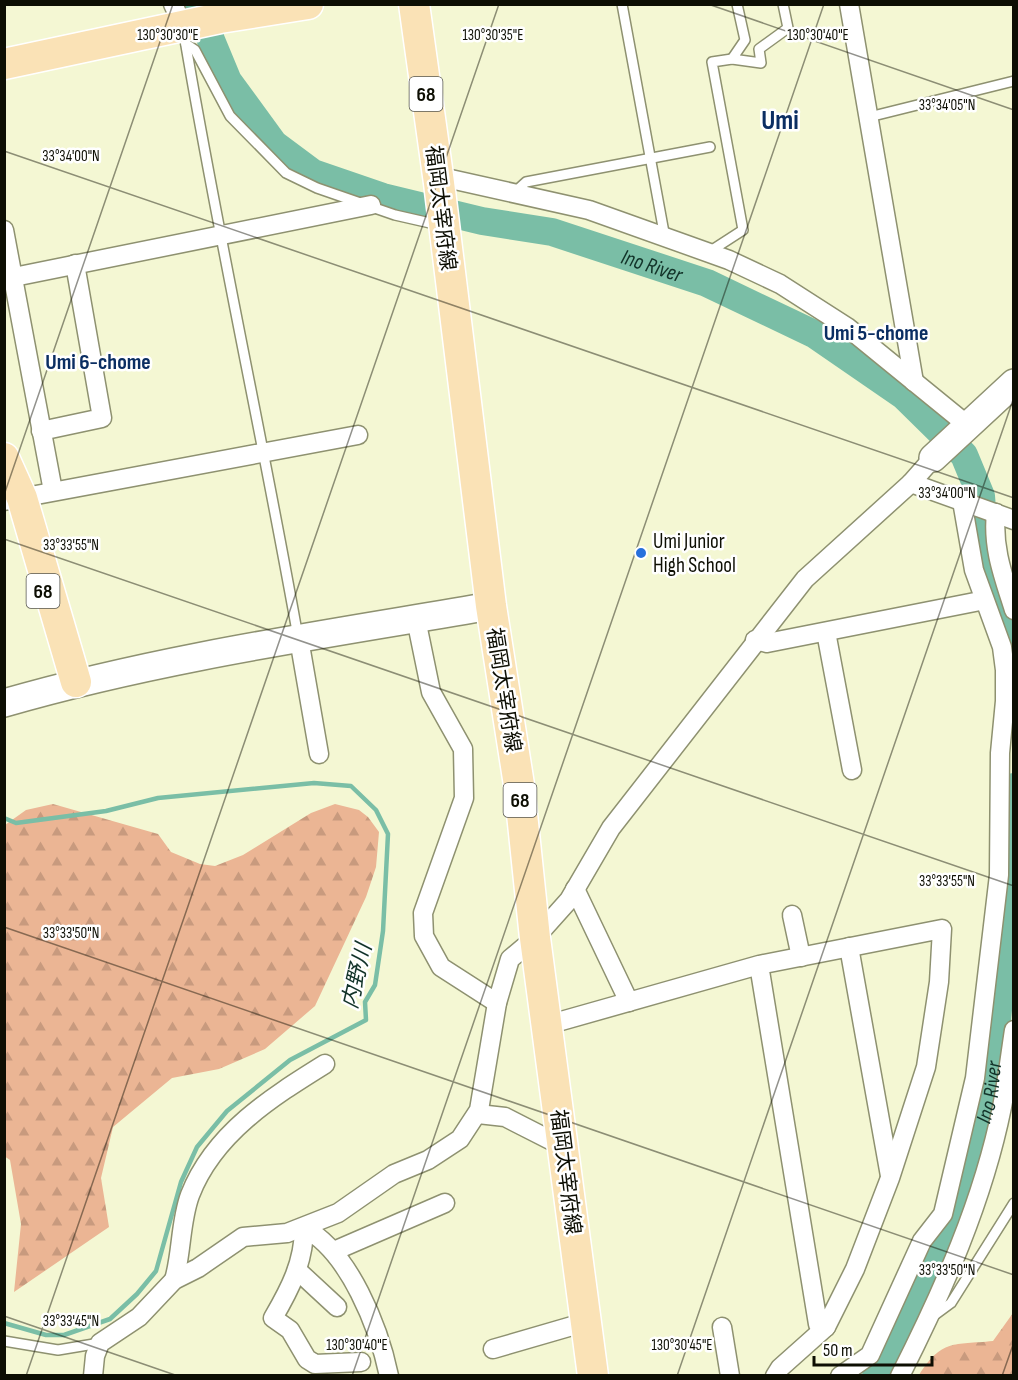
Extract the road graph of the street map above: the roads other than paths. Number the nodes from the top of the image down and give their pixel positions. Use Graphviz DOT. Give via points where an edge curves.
graph roads {
  1 [pos="308,4"];
  2 [pos="414,4"];
  3 [pos="622,4"];
  4 [pos="737,4"];
  5 [pos="783,4"];
  6 [pos="849,4"];
  7 [pos="191,24"];
  8 [pos="732,59"];
  9 [pos="4,64"];
  10 [pos="1014,81"];
  11 [pos="869,117"];
  12 [pos="710,147"];
  13 [pos="651,159"];
  14 [pos="438,179"];
  15 [pos="516,192"];
  16 [pos="371,205"];
  17 [pos="443,226"];
  18 [pos="4,230"];
  19 [pos="220,236"];
  20 [pos="665,238"];
  21 [pos="707,253"];
  22 [pos="75,264"];
  23 [pos="9,278"];
  24 [pos="914,382"];
  25 [pos="1014,383"];
  26 [pos="966,424"];
  27 [pos="41,431"];
  28 [pos="358,435"];
  29 [pos="265,453"];
  30 [pos="4,458"];
  31 [pos="933,458"];
  32 [pos="911,483"];
  33 [pos="53,491"];
  34 [pos="10,497"];
  35 [pos="962,501"];
  36 [pos="996,513"];
  37 [pos="1014,520"];
  38 [pos="980,601"];
  39 [pos="491,606"];
  40 [pos="1014,610"];
  41 [pos="416,619"];
  42 [pos="826,632"];
  43 [pos="299,639"];
  44 [pos="755,640"];
  45 [pos="76,682"];
  46 [pos="4,703"];
  47 [pos="319,754"];
  48 [pos="852,770"];
  49 [pos="575,889"];
  50 [pos="792,915"];
  51 [pos="535,938"];
  52 [pos="849,947"];
  53 [pos="801,957"];
  54 [pos="759,965"];
  55 [pos="629,1002"];
  56 [pos="497,1003"];
  57 [pos="547,1025"];
  58 [pos="1014,1030"];
  59 [pos="326,1064"];
  60 [pos="477,1114"];
  61 [pos="562,1142"];
  62 [pos="890,1178"];
  63 [pos="445,1203"];
  64 [pos="1014,1203"];
  65 [pos="304,1228"];
  66 [pos="334,1251"];
  67 [pos="297,1270"];
  68 [pos="174,1280"];
  69 [pos="337,1307"];
  70 [pos="928,1320"];
  71 [pos="586,1322"];
  72 [pos="722,1327"];
  73 [pos="826,1327"];
  74 [pos="4,1341"];
  75 [pos="100,1343"];
  76 [pos="493,1349"];
  77 [pos="361,1362"];
  78 [pos="93,1376"];
  79 [pos="389,1376"];
  80 [pos="593,1376"];
  81 [pos="730,1376"];
  82 [pos="775,1376"];
  83 [pos="840,1376"];
  84 [pos="900,1376"];
  1 -- 7 [label="main road"];
  2 -- 14 [label="main road, 福岡太宰府線 / 68"];
  3 -- 13 [label="lane"];
  4 -- 8 [label="lane" via="745,40"];
  5 -- 8 [label="lane" via="788,28 759,50 761,63"];
  6 -- 11 [label="street"];
  7 -- 9 [label="main road"];
  7 -- 16 [label="lane" via="195,50 230,116 286,173 317,188"];
  7 -- 19 [label="lane"];
  8 -- 21 [label="lane" via="712,62 743,230"];
  10 -- 11 [label="lane"];
  11 -- 24 [label="street"];
  12 -- 13 [label="lane"];
  13 -- 15 [label="lane" via="526,182"];
  13 -- 20 [label="lane"];
  14 -- 15 [label="street"];
  14 -- 17 [label="main road, 福岡太宰府線 / 68"];
  15 -- 20 [label="street" via="589,210"];
  16 -- 17 [label="lane"];
  16 -- 19 [label="street"];
  17 -- 39 [label="main road, 福岡太宰府線 / 68"];
  18 -- 23 [label="street"];
  19 -- 22 [label="street"];
  19 -- 29 [label="lane"];
  20 -- 21 [label="street"];
  21 -- 24 [label="street" via="780,284 847,327"];
  22 -- 23 [label="street"];
  22 -- 27 [label="street" via="102,418"];
  23 -- 27 [label="street"];
  24 -- 26 [label="street"];
  25 -- 26 [label="street"];
  26 -- 31 [label="street"];
  27 -- 33 [label="street"];
  28 -- 29 [label="street"];
  29 -- 33 [label="street"];
  29 -- 43 [label="lane"];
  30 -- 34 [label="main road, 68"];
  31 -- 32 [label="street"];
  32 -- 35 [label="street"];
  32 -- 44 [label="street" via="805,579"];
  33 -- 34 [label="street"];
  34 -- 45 [label="main road, 68"];
  35 -- 36 [label="street"];
  35 -- 83 [label="street" via="974,570 1002,647 1005,670 999,875 975,1078 943,1215 922,1240 870,1355"];
  36 -- 37 [label="street"];
  36 -- 40 [label="street" via="999,568"];
  38 -- 42 [label="street"];
  39 -- 41 [label="street"];
  39 -- 51 [label="main road, 福岡太宰府線 / 68" via="519,785"];
  41 -- 43 [label="street"];
  41 -- 56 [label="street" via="431,692 463,749 464,798 423,913 424,936 441,967"];
  42 -- 44 [label="street" via="767,643"];
  42 -- 48 [label="street"];
  43 -- 45 [label="street"];
  43 -- 47 [label="street"];
  44 -- 49 [label="street" via="611,828"];
  45 -- 46 [label="street"];
  49 -- 51 [label="street"];
  49 -- 55 [label="street"];
  50 -- 53 [label="street"];
  51 -- 56 [label="street" via="510,959"];
  51 -- 57 [label="main road, 福岡太宰府線 / 68"];
  52 -- 53 [label="street"];
  52 -- 62 [label="street"];
  52 -- 62 [label="street" via="942,929 939,982 926,1067"];
  53 -- 54 [label="street"];
  54 -- 55 [label="street"];
  54 -- 73 [label="street" via="818,1324"];
  55 -- 57 [label="street"];
  56 -- 60 [label="street" via="485,1087"];
  57 -- 61 [label="main road, 福岡太宰府線 / 68"];
  58 -- 70 [label="street" via="996,1130 968,1224"];
  59 -- 68 [label="street" via="252,1112 200,1173 189,1197"];
  60 -- 61 [label="street" via="505,1117 554,1142"];
  60 -- 65 [label="street" via="460,1139 428,1160 394,1174 338,1213"];
  61 -- 71 [label="main road, 福岡太宰府線 / 68"];
  62 -- 73 [label="street" via="855,1269"];
  63 -- 66 [label="street"];
  64 -- 70 [label="lane" via="951,1303"];
  65 -- 66 [label="street" via="317,1234"];
  65 -- 67 [label="street" via="304,1248"];
  65 -- 68 [label="street" via="243,1237"];
  66 -- 79 [label="street" via="378,1335"];
  67 -- 69 [label="street"];
  67 -- 77 [label="street" via="273,1318 290,1330 307,1359 315,1364"];
  68 -- 75 [label="street" via="139,1317"];
  70 -- 84 [label="street"];
  71 -- 76 [label="street"];
  71 -- 80 [label="main road, 福岡太宰府線 / 68"];
  72 -- 81 [label="street"];
  73 -- 82 [label="street"];
  74 -- 75 [label="lane" via="58,1350"];
  75 -- 78 [label="street"];
}
